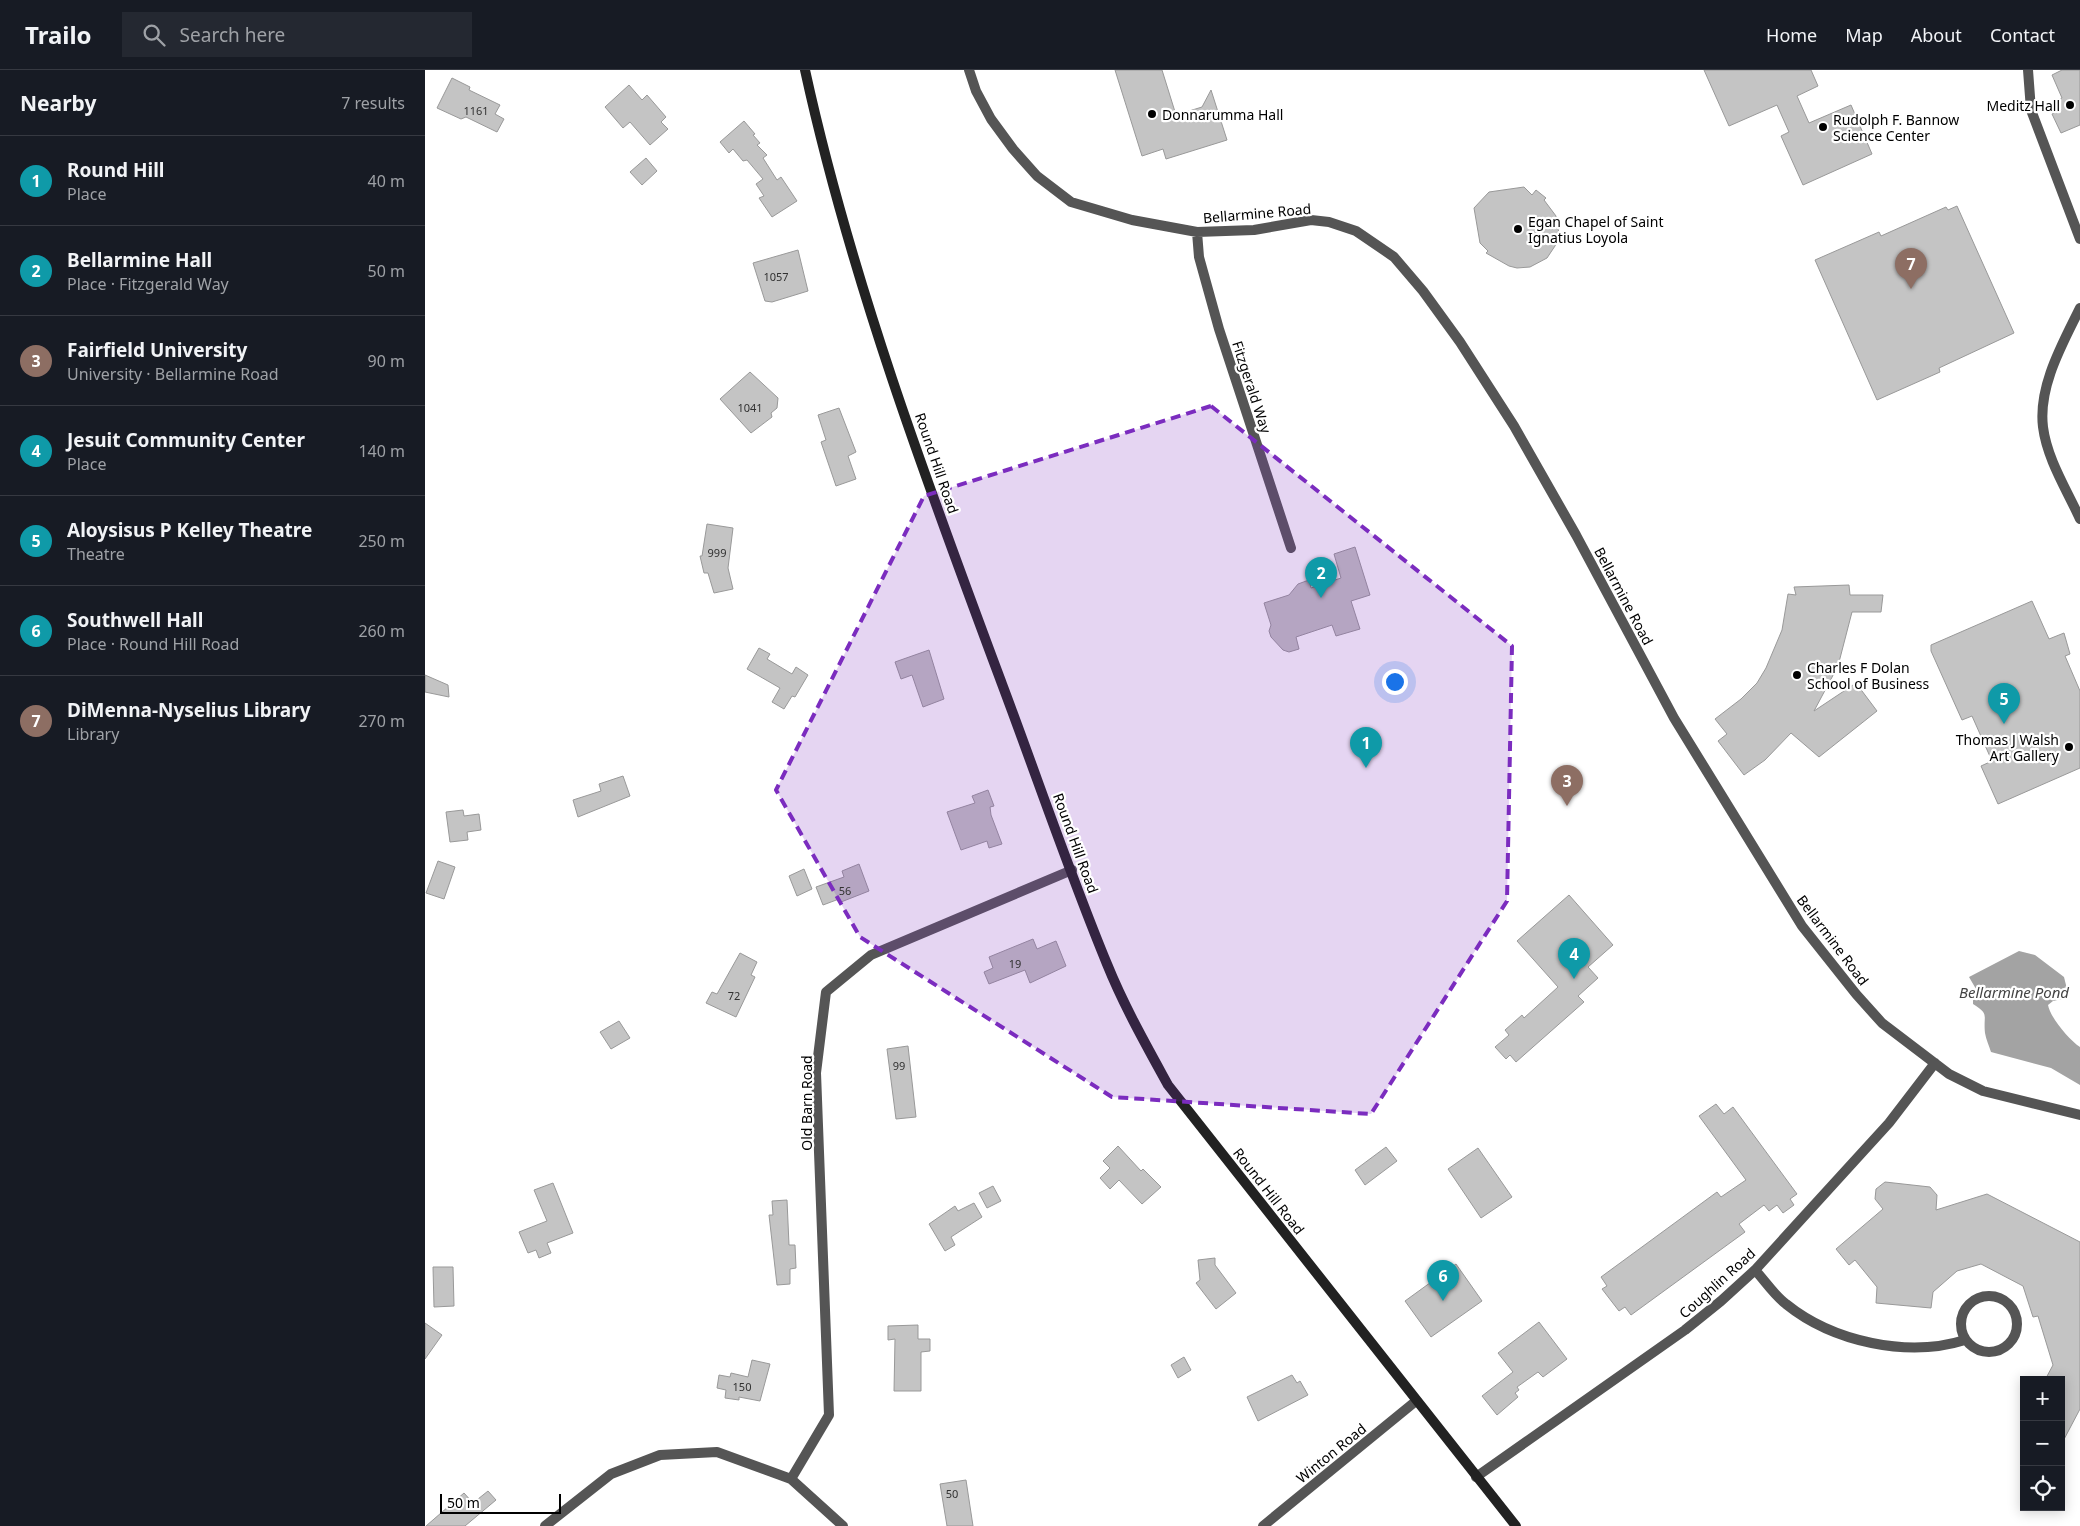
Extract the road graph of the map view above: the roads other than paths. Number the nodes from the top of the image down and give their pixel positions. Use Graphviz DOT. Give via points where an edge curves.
graph roads {
  1 [pos="805,70"];
  2 [pos="969,70"];
  3 [pos="2028,70"];
  4 [pos="1197,232"];
  5 [pos="2080,239"];
  6 [pos="2080,308"];
  7 [pos="2080,519"];
  8 [pos="1291,548"];
  9 [pos="1071,870"];
  10 [pos="1935,1063"];
  11 [pos="2080,1115"];
  12 [pos="1755,1270"];
  13 [pos="1965,1340"];
  14 [pos="1416,1401"];
  15 [pos="1476,1477"];
  16 [pos="791,1480"];
  17 [pos="545,1526"];
  18 [pos="843,1526"];
  19 [pos="1263,1526"];
  20 [pos="1516,1526"];
  1 -- 9 [label="main road, Round Hill Road" via="823,154 877,332"];
  2 -- 4 [label="street, Bellarmine Road" via="991,119 1013,149 1037,176 1071,202 1160,226"];
  3 -- 5 [label="street" via="2031,110"];
  4 -- 8 [label="street, Fitzgerald Way" via="1199,257 1219,329"];
  4 -- 10 [label="street, Bellarmine Road" via="1254,230 1305,221 1329,222 1356,231 1377,243 1408,272 1461,342 1514,426 1674,718 1802,926 1881,1023"];
  6 -- 7 [label="street" via="2058,355 2045,395 2043,428 2050,454"];
  9 -- 14 [label="main road, Round Hill Road" via="1107,965 1168,1085"];
  9 -- 16 [label="street, Old Barn Road" via="871,955 826,992 817,1073 829,1415"];
  10 -- 11 [label="street, Bellarmine Road" via="1949,1074 1983,1090"];
  10 -- 12 [label="street, Coughlin Road" via="1889,1123"];
  12 -- 13 [label="street" via="1789,1307 1844,1336 1903,1346 1943,1347"];
  12 -- 15 [label="street, Coughlin Road" via="1685,1330"];
  13 -- 13 [label="street" via="1982,1352 2002,1349 2016,1334 2015,1313 2001,1299 1981,1297 1972,1302 1961,1319"];
  14 -- 15 [label="main road, Round Hill Road"];
  14 -- 19 [label="street, Winton Road"];
  15 -- 20 [label="main road, Round Hill Road"];
  16 -- 17 [label="street" via="717,1452 660,1455 611,1474"];
  16 -- 18 [label="street"];
}
